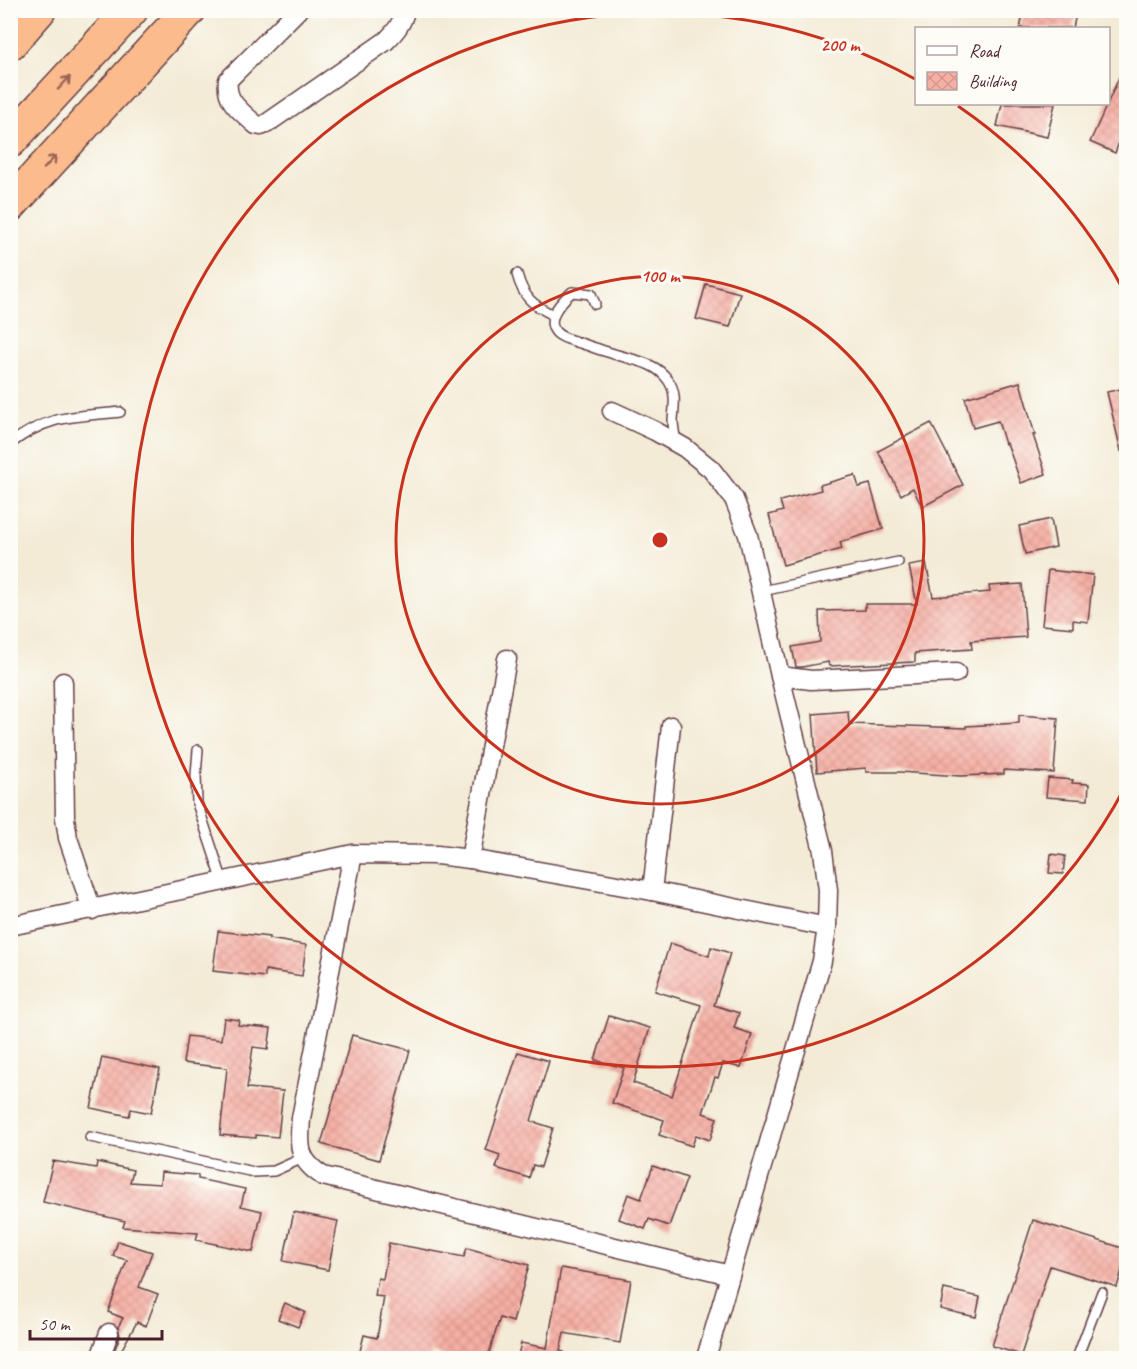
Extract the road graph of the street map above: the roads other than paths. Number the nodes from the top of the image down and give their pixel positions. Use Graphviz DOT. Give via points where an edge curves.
graph roads {
  1 [pos="39,10"];
  2 [pos="131,10"];
  3 [pos="189,10"];
  4 [pos="298,10"];
  5 [pos="405,10"];
  6 [pos="10,43"];
  7 [pos="10,141"];
  8 [pos="10,205"];
  9 [pos="517,274"];
  10 [pos="595,304"];
  11 [pos="554,315"];
  12 [pos="612,411"];
  13 [pos="120,412"];
  14 [pos="676,443"];
  15 [pos="10,444"];
  16 [pos="898,562"];
  17 [pos="762,591"];
  18 [pos="507,659"];
  19 [pos="956,673"];
  20 [pos="780,676"];
  21 [pos="63,682"];
  22 [pos="671,726"];
  23 [pos="198,750"];
  24 [pos="353,854"];
  25 [pos="470,859"];
  26 [pos="223,882"];
  27 [pos="652,891"];
  28 [pos="92,910"];
  29 [pos="10,926"];
  30 [pos="827,927"];
  31 [pos="90,1137"];
  32 [pos="303,1158"];
  33 [pos="730,1275"];
  34 [pos="1102,1292"];
  35 [pos="109,1333"];
  36 [pos="100,1359"];
  37 [pos="706,1359"];
  38 [pos="1077,1359"];
  1 -- 6 [label="highway"];
  7 -- 2 [label="highway, one-way"];
  8 -- 3 [label="highway, one-way"];
  4 -- 5 [label="street" via="228,80 226,91 232,101 256,125 266,124 386,41 396,31"];
  9 -- 11 [label="lane" via="528,298"];
  10 -- 11 [label="lane" via="591,294 572,292"];
  11 -- 14 [label="lane" via="555,331 565,338 642,361 668,379 675,401"];
  12 -- 14 [label="street"];
  13 -- 15 [label="lane" via="55,419"];
  14 -- 17 [label="street" via="711,469 734,498"];
  16 -- 17 [label="lane"];
  17 -- 20 [label="street"];
  18 -- 25 [label="street"];
  19 -- 20 [label="street" via="811,680"];
  20 -- 30 [label="street" via="823,851"];
  21 -- 28 [label="street" via="65,818"];
  22 -- 27 [label="street"];
  23 -- 26 [label="lane" via="198,803"];
  24 -- 25 [label="street"];
  24 -- 26 [label="street"];
  24 -- 32 [label="street" via="302,1118 299,1142"];
  25 -- 27 [label="street"];
  26 -- 28 [label="street"];
  27 -- 30 [label="street"];
  28 -- 29 [label="street"];
  30 -- 33 [label="street" via="819,971"];
  31 -- 32 [label="lane" via="254,1172 274,1171"];
  32 -- 33 [label="street" via="323,1176"];
  33 -- 37 [label="street"];
  34 -- 38 [label="lane"];
  35 -- 36 [label="street"];
}
